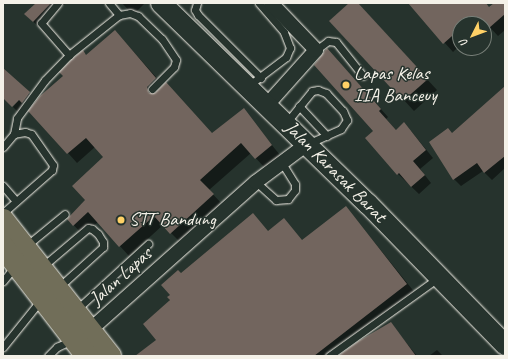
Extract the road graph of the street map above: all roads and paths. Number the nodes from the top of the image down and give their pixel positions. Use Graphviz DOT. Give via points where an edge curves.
graph roads {
  1 [pos="58,3"];
  2 [pos="109,3"];
  3 [pos="161,3"];
  4 [pos="197,3"];
  5 [pos="260,3"];
  6 [pos="271,3"];
  7 [pos="119,15"];
  8 [pos="192,22"];
  9 [pos="316,50"];
  10 [pos="69,55"];
  11 [pos="363,76"];
  12 [pos="254,83"];
  13 [pos="152,89"];
  14 [pos="266,106"];
  15 [pos="299,106"];
  16 [pos="286,123"];
  17 [pos="14,134"];
  18 [pos="327,136"];
  19 [pos="307,144"];
  20 [pos="3,147"];
  21 [pos="281,162"];
  22 [pos="256,182"];
  23 [pos="3,186"];
  24 [pos="16,201"];
  25 [pos="3,213"];
  26 [pos="65,214"];
  27 [pos="3,220"];
  28 [pos="148,244"];
  29 [pos="10,251"];
  30 [pos="41,268"];
  31 [pos="440,277"];
  32 [pos="3,281"];
  33 [pos="50,293"];
  34 [pos="75,311"];
  35 [pos="82,335"];
  36 [pos="505,345"];
  37 [pos="3,347"];
  38 [pos="48,356"];
  39 [pos="87,356"];
  40 [pos="110,356"];
  41 [pos="329,356"];
  1 -- 10 [label="lane" via="41,23"];
  2 -- 7 [label="lane"];
  3 -- 8 [label="street, Jalan Karasak Barat"];
  4 -- 8 [label="lane"];
  5 -- 12 [label="lane" via="284,32 290,48 286,57"];
  6 -- 9 [label="street"];
  7 -- 10 [label="lane"];
  7 -- 13 [label="lane" via="130,13 138,16 162,39 176,60 174,67"];
  8 -- 12 [label="street, Jalan Karasak Barat"];
  9 -- 11 [label="lane" via="328,41 336,42"];
  9 -- 14 [label="street"];
  10 -- 17 [label="lane" via="45,80 17,118"];
  12 -- 14 [label="street, Jalan Karasak Barat"];
  14 -- 16 [label="street, Jalan Karasak Barat"];
  15 -- 16 [label="lane"];
  15 -- 18 [label="lane"];
  15 -- 18 [label="lane" via="312,91 326,93 347,120 341,129"];
  16 -- 19 [label="street, Jalan Karasak Barat"];
  17 -- 20 [label="lane"];
  17 -- 24 [label="lane" via="31,134 53,165 52,170"];
  18 -- 19 [label="lane"];
  19 -- 21 [label="street, Jalan Lapas"];
  19 -- 31 [label="street, Jalan Karasak Barat"];
  21 -- 22 [label="street, Jalan Lapas"];
  21 -- 22 [label="lane" via="295,184 295,190 288,199 276,200"];
  22 -- 35 [label="street, Jalan Lapas"];
  23 -- 24 [label="lane"];
  24 -- 25 [label="lane"];
  26 -- 29 [label="lane"];
  27 -- 29 [label="highway"];
  28 -- 34 [label="lane"];
  29 -- 30 [label="highway"];
  29 -- 32 [label="lane"];
  29 -- 33 [label="highway"];
  30 -- 33 [label="highway"];
  30 -- 33 [label="lane" via="88,228 98,234 103,242 103,247"];
  31 -- 36 [label="street, Jalan Karasak Barat"];
  31 -- 41 [label="lane"];
  33 -- 34 [label="highway"];
  33 -- 35 [label="highway"];
  33 -- 37 [label="lane"];
  34 -- 35 [label="highway"];
  35 -- 38 [label="lane" via="57,347"];
  35 -- 39 [label="highway"];
  35 -- 40 [label="highway"];
}
